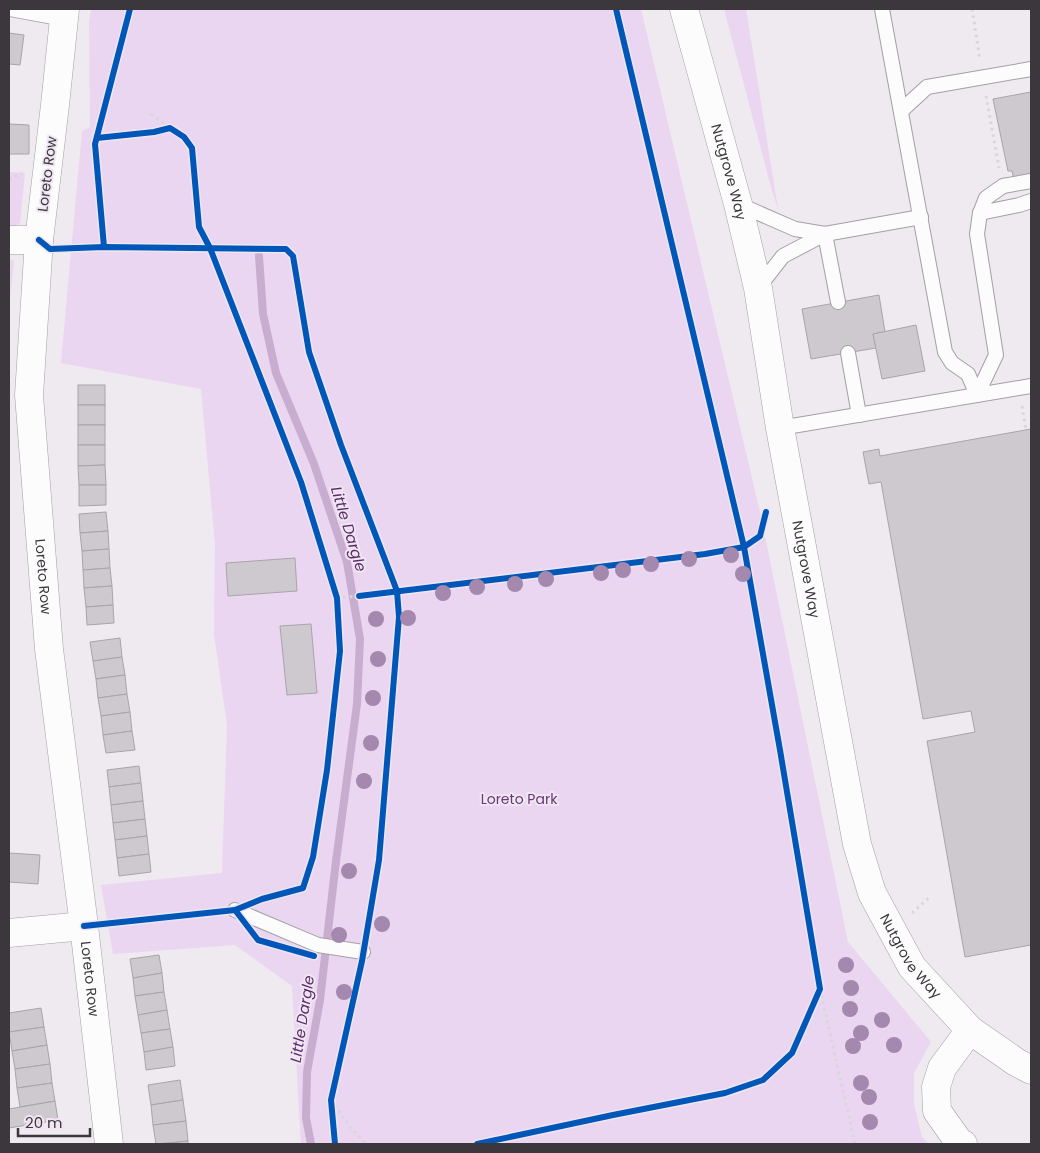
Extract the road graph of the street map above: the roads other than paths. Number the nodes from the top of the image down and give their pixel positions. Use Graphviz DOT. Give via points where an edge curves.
graph roads {
  1 [pos="10,9"];
  2 [pos="684,9"];
  3 [pos="699,9"];
  4 [pos="882,9"];
  5 [pos="64,14"];
  6 [pos="1031,69"];
  7 [pos="703,75"];
  8 [pos="901,111"];
  9 [pos="1031,181"];
  10 [pos="1031,201"];
  11 [pos="738,204"];
  12 [pos="980,213"];
  13 [pos="921,217"];
  14 [pos="825,234"];
  15 [pos="9,240"];
  16 [pos="39,240"];
  17 [pos="758,288"];
  18 [pos="838,302"];
  19 [pos="848,353"];
  20 [pos="1031,386"];
  21 [pos="977,395"];
  22 [pos="859,415"];
  23 [pos="780,428"];
  24 [pos="236,910"];
  25 [pos="84,926"];
  26 [pos="9,933"];
  27 [pos="363,952"];
  28 [pos="970,1030"];
  29 [pos="1031,1070"];
  30 [pos="109,1144"];
  31 [pos="963,1144"];
  1 -- 5 [label="lane"];
  2 -- 7 [label="street, Nutgrove Way"];
  3 -- 7 [label="street"];
  4 -- 8 [label="lane"];
  5 -- 16 [label="street, Loreto Row"];
  6 -- 8 [label="lane" via="927,87"];
  7 -- 11 [label="street, Nutgrove Way"];
  8 -- 13 [label="lane"];
  9 -- 12 [label="lane" via="1003,186 986,198"];
  10 -- 12 [label="lane"];
  11 -- 14 [label="lane" via="795,229"];
  11 -- 17 [label="street, Nutgrove Way"];
  12 -- 21 [label="lane" via="977,234 996,355"];
  13 -- 14 [label="lane"];
  13 -- 21 [label="lane" via="945,352 952,363 968,374"];
  14 -- 17 [label="lane" via="783,256"];
  14 -- 18 [label="lane"];
  15 -- 16 [label="street"];
  16 -- 25 [label="street, Loreto Row" via="29,395 49,650"];
  17 -- 23 [label="street, Nutgrove Way"];
  19 -- 22 [label="lane"];
  20 -- 21 [label="lane"];
  21 -- 22 [label="lane"];
  22 -- 23 [label="lane"];
  23 -- 28 [label="street, Nutgrove Way" via="857,844 872,893 912,967"];
  24 -- 27 [label="lane" via="318,946"];
  25 -- 26 [label="street"];
  25 -- 30 [label="street, Loreto Row"];
  28 -- 29 [label="street, Nutgrove Way"];
  28 -- 31 [label="street" via="942,1068 936,1087 937,1111"];
}
